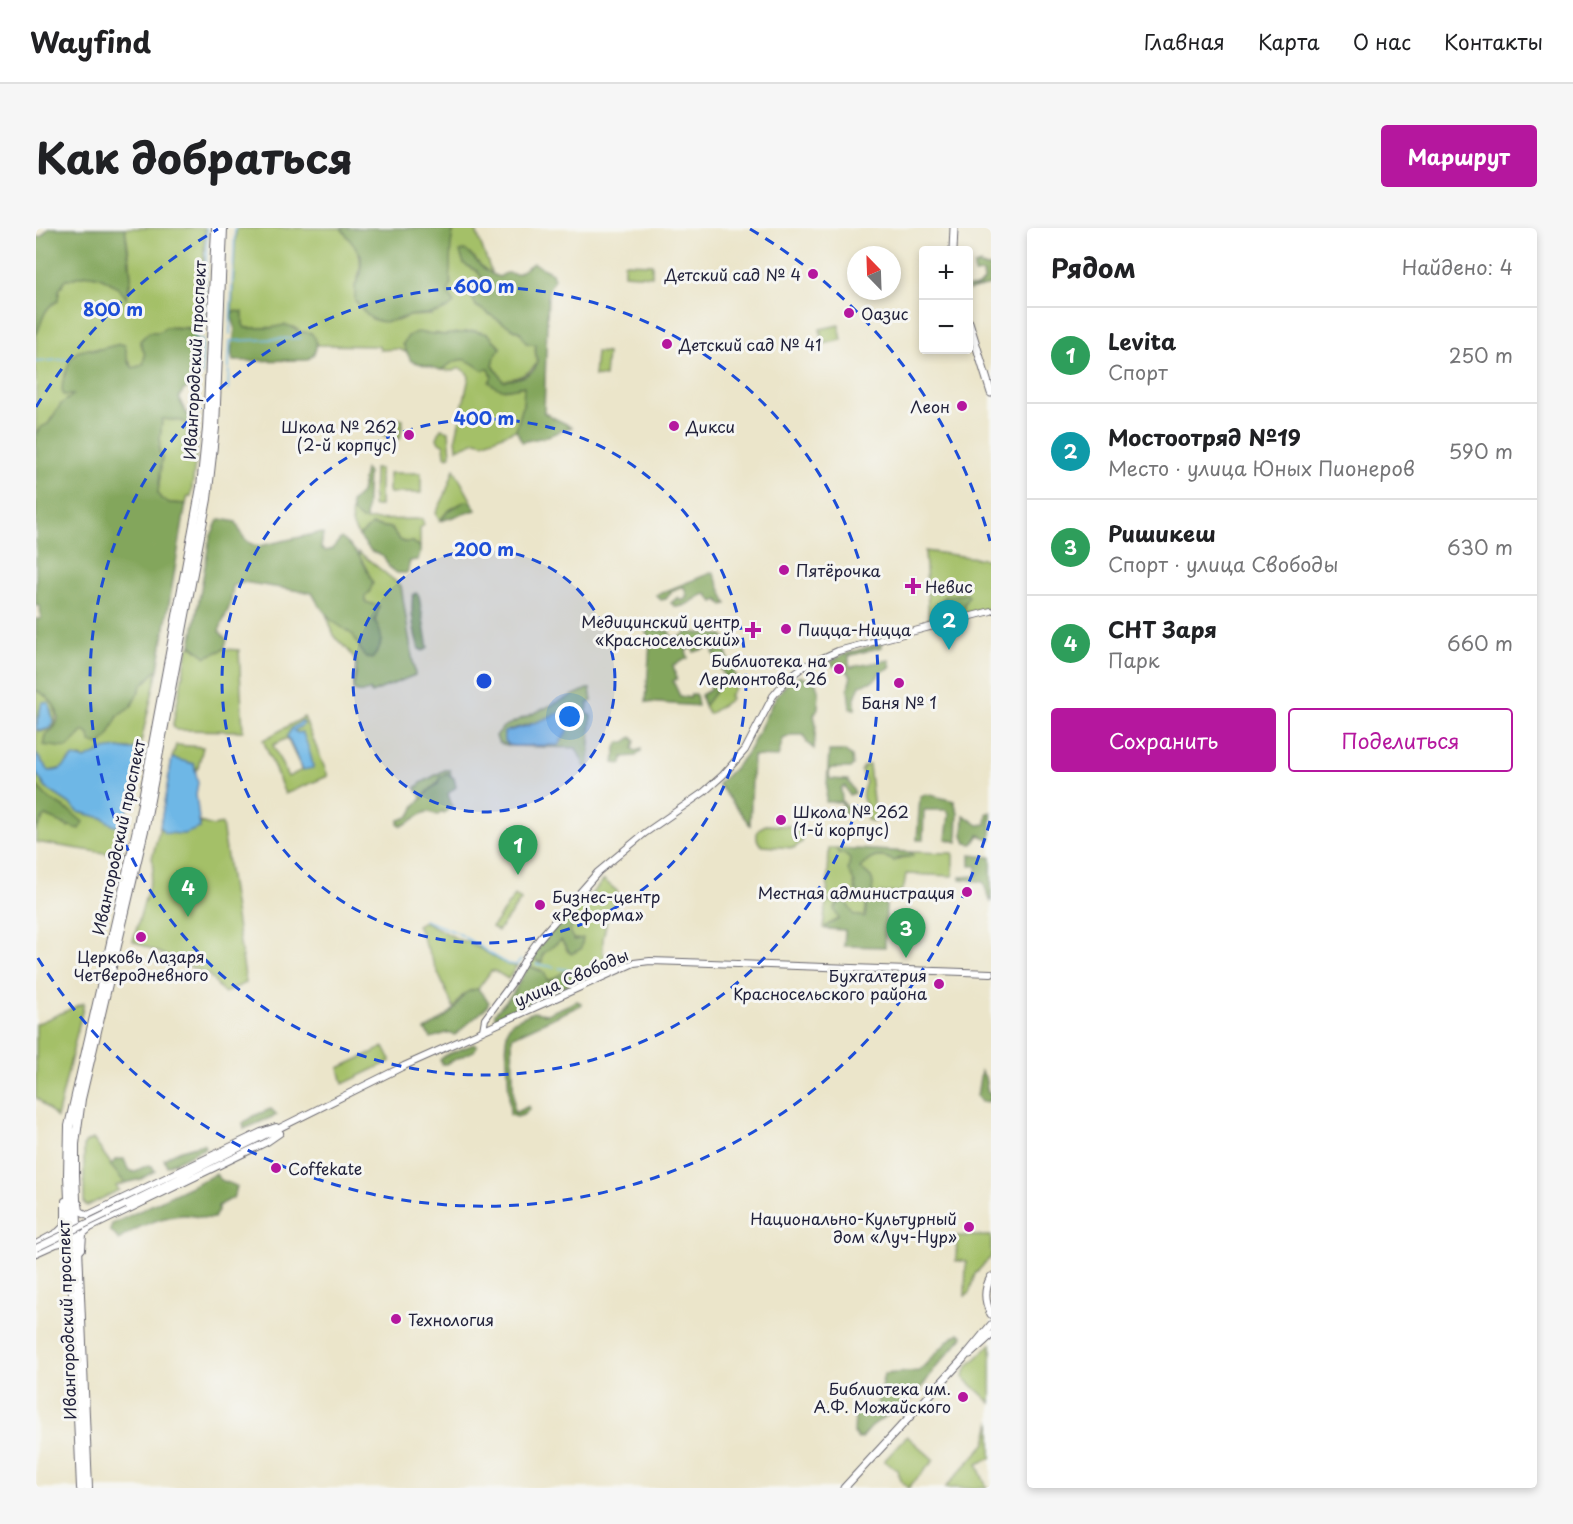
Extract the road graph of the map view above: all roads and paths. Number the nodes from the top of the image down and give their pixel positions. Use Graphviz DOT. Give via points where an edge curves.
graph roads {
  1 [pos="216,228"];
  2 [pos="223,228"];
  3 [pos="954,228"];
  4 [pos="953,246"];
  5 [pos="973,335"];
  6 [pos="991,393"];
  7 [pos="991,611"];
  8 [pos="991,973"];
  9 [pos="483,1030"];
  10 [pos="294,1122"];
  11 [pos="72,1191"];
  12 [pos="36,1246"];
  13 [pos="36,1253"];
  14 [pos="78,1253"];
  15 [pos="72,1266"];
  16 [pos="991,1277"];
  17 [pos="991,1314"];
  18 [pos="991,1325"];
  19 [pos="991,1335"];
  20 [pos="963,1359"];
  21 [pos="81,1488"];
  22 [pos="88,1488"];
  23 [pos="844,1488"];
  1 -- 11 [label="highway, Ивангородский проспект" via="201,487 138,825 72,1106 68,1138"];
  2 -- 11 [label="highway, Ивангородский проспект" via="209,484 145,826 79,1111"];
  3 -- 4 [label="main road"];
  5 -- 6 [label="main road"];
  7 -- 9 [label="main road" via="838,651 794,673 778,689 745,750 723,775 621,852 567,906 485,1018"];
  8 -- 9 [label="main road, улица Свободы" via="650,961 634,963"];
  9 -- 10 [label="main road, улица Свободы"];
  10 -- 11 [label="main road, улица Свободы" via="261,1132 88,1215 79,1209"];
  10 -- 12 [label="main road, улица Свободы, bridge"];
  10 -- 14 [label="main road, улица Свободы" via="267,1142 90,1228 83,1234"];
  11 -- 12 [label="main road, улица Свободы" via="66,1198 64,1226"];
  11 -- 14 [label="highway, Ивангородский проспект"];
  11 -- 15 [label="highway, Ивангородский проспект"];
  13 -- 15 [label="main road" via="65,1242 70,1247"];
  14 -- 22 [label="highway, Ивангородский проспект"];
  15 -- 21 [label="highway, Ивангородский проспект"];
  16 -- 17 [label="main road" via="985,1294"];
  18 -- 20 [label="main road"];
  19 -- 20 [label="main road"];
  20 -- 23 [label="main road"];
}
